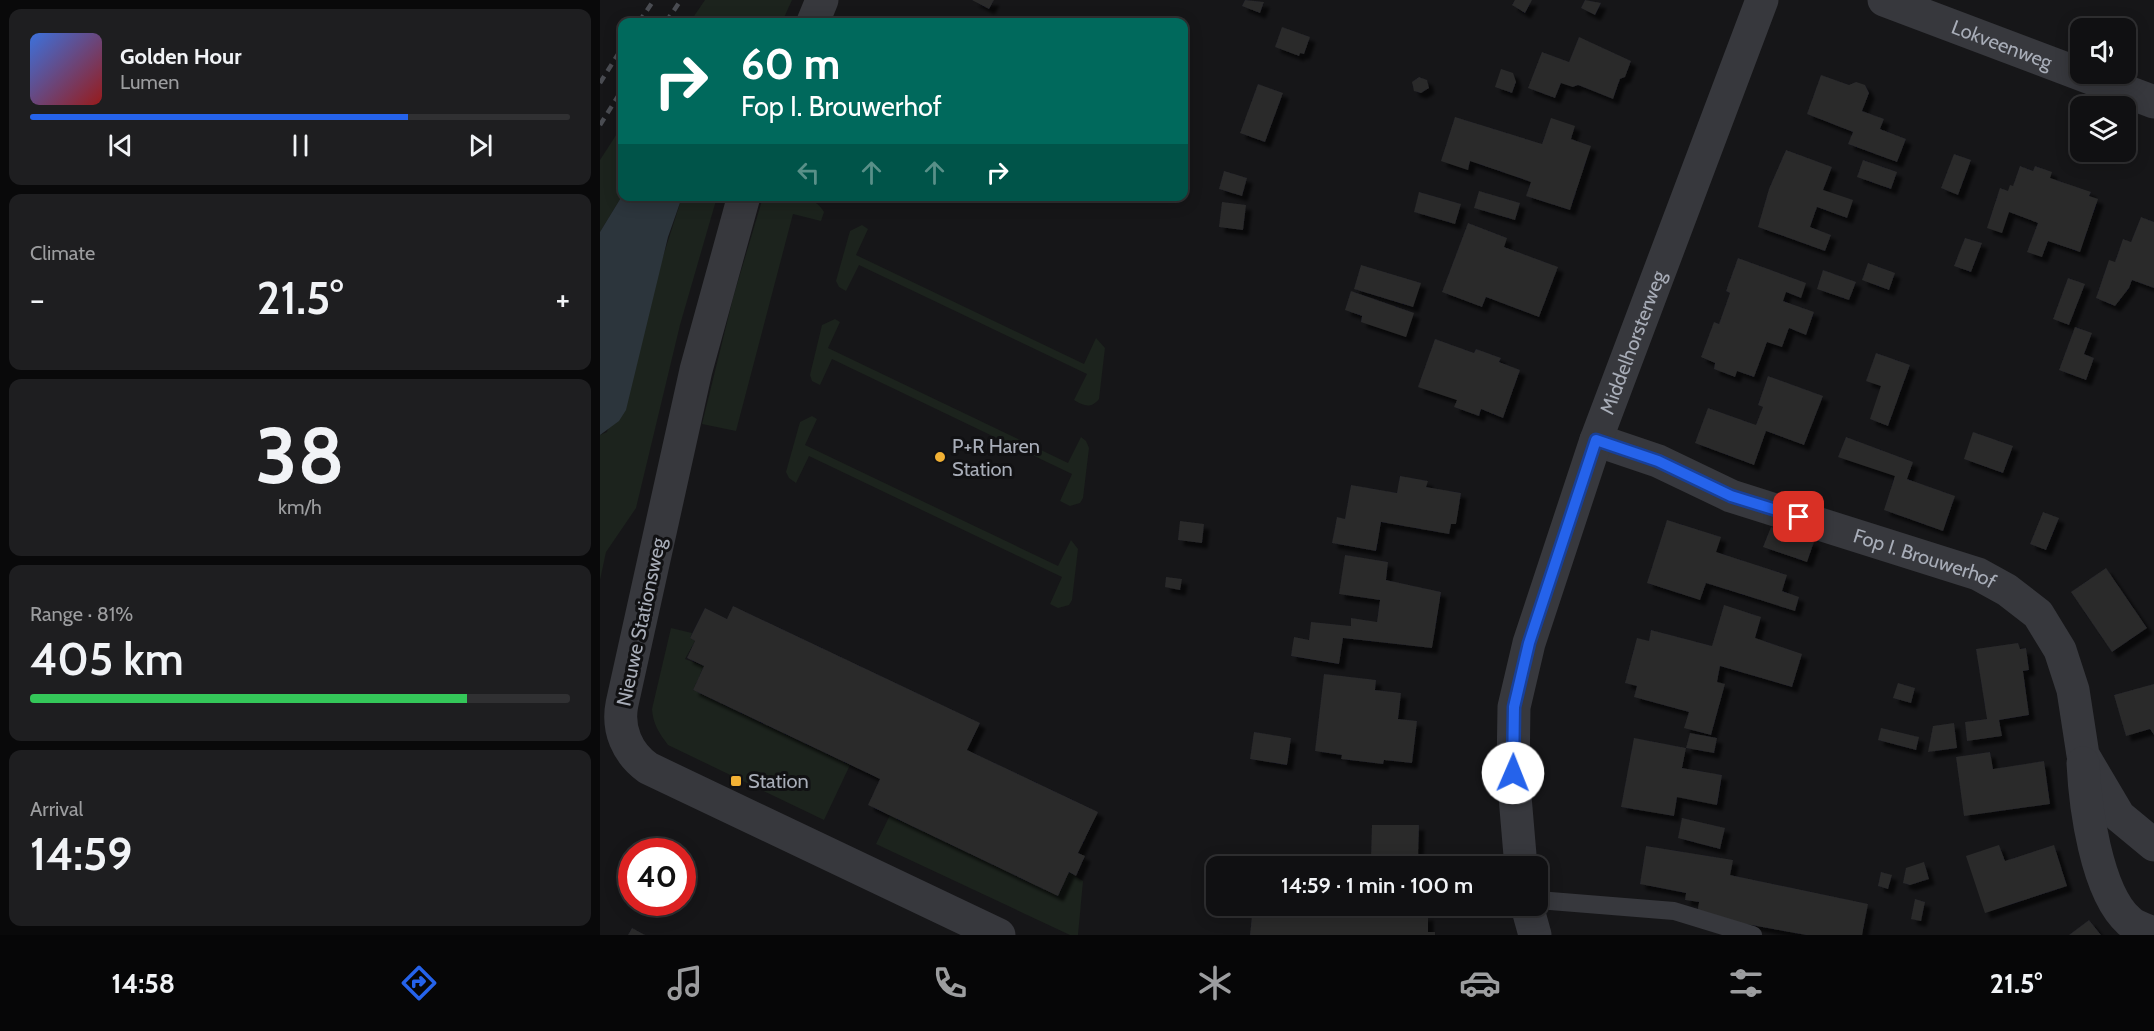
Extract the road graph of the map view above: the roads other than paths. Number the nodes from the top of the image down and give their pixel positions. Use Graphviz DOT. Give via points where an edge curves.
graph roads {
  1 [pos="822,0"];
  2 [pos="1762,0"];
  3 [pos="1884,0"];
  4 [pos="815,18"];
  5 [pos="2154,102"];
  6 [pos="743,201"];
  7 [pos="1596,440"];
  8 [pos="613,749"];
  9 [pos="2083,755"];
  10 [pos="2154,845"];
  11 [pos="1520,856"];
  12 [pos="1548,901"];
  13 [pos="1530,916"];
  14 [pos="2154,933"];
  15 [pos="999,935"];
  16 [pos="1535,935"];
  17 [pos="1753,935"];
  1 -- 4 [label="street"];
  2 -- 7 [label="street, Middelhorsterweg"];
  3 -- 5 [label="street, Lokveenweg"];
  6 -- 8 [label="street, Nieuwe Stationsweg" via="696,369"];
  7 -- 9 [label="street, Fop I. Brouwerhof" via="1658,461 1731,496 1978,574 2007,590 2038,614 2060,650 2073,690"];
  7 -- 11 [label="street, Middelhorsterweg" via="1529,643 1514,707 1513,773"];
  8 -- 15 [label="street, Nieuwe Stationsweg"];
  9 -- 10 [label="street, Fop I. Brouwerhof" via="2119,816"];
  9 -- 14 [label="street, Fop I. Brouwerhof" via="2085,799 2105,889 2129,921"];
  12 -- 17 [label="lane" via="1674,911"];
  13 -- 16 [label="street"];
}
